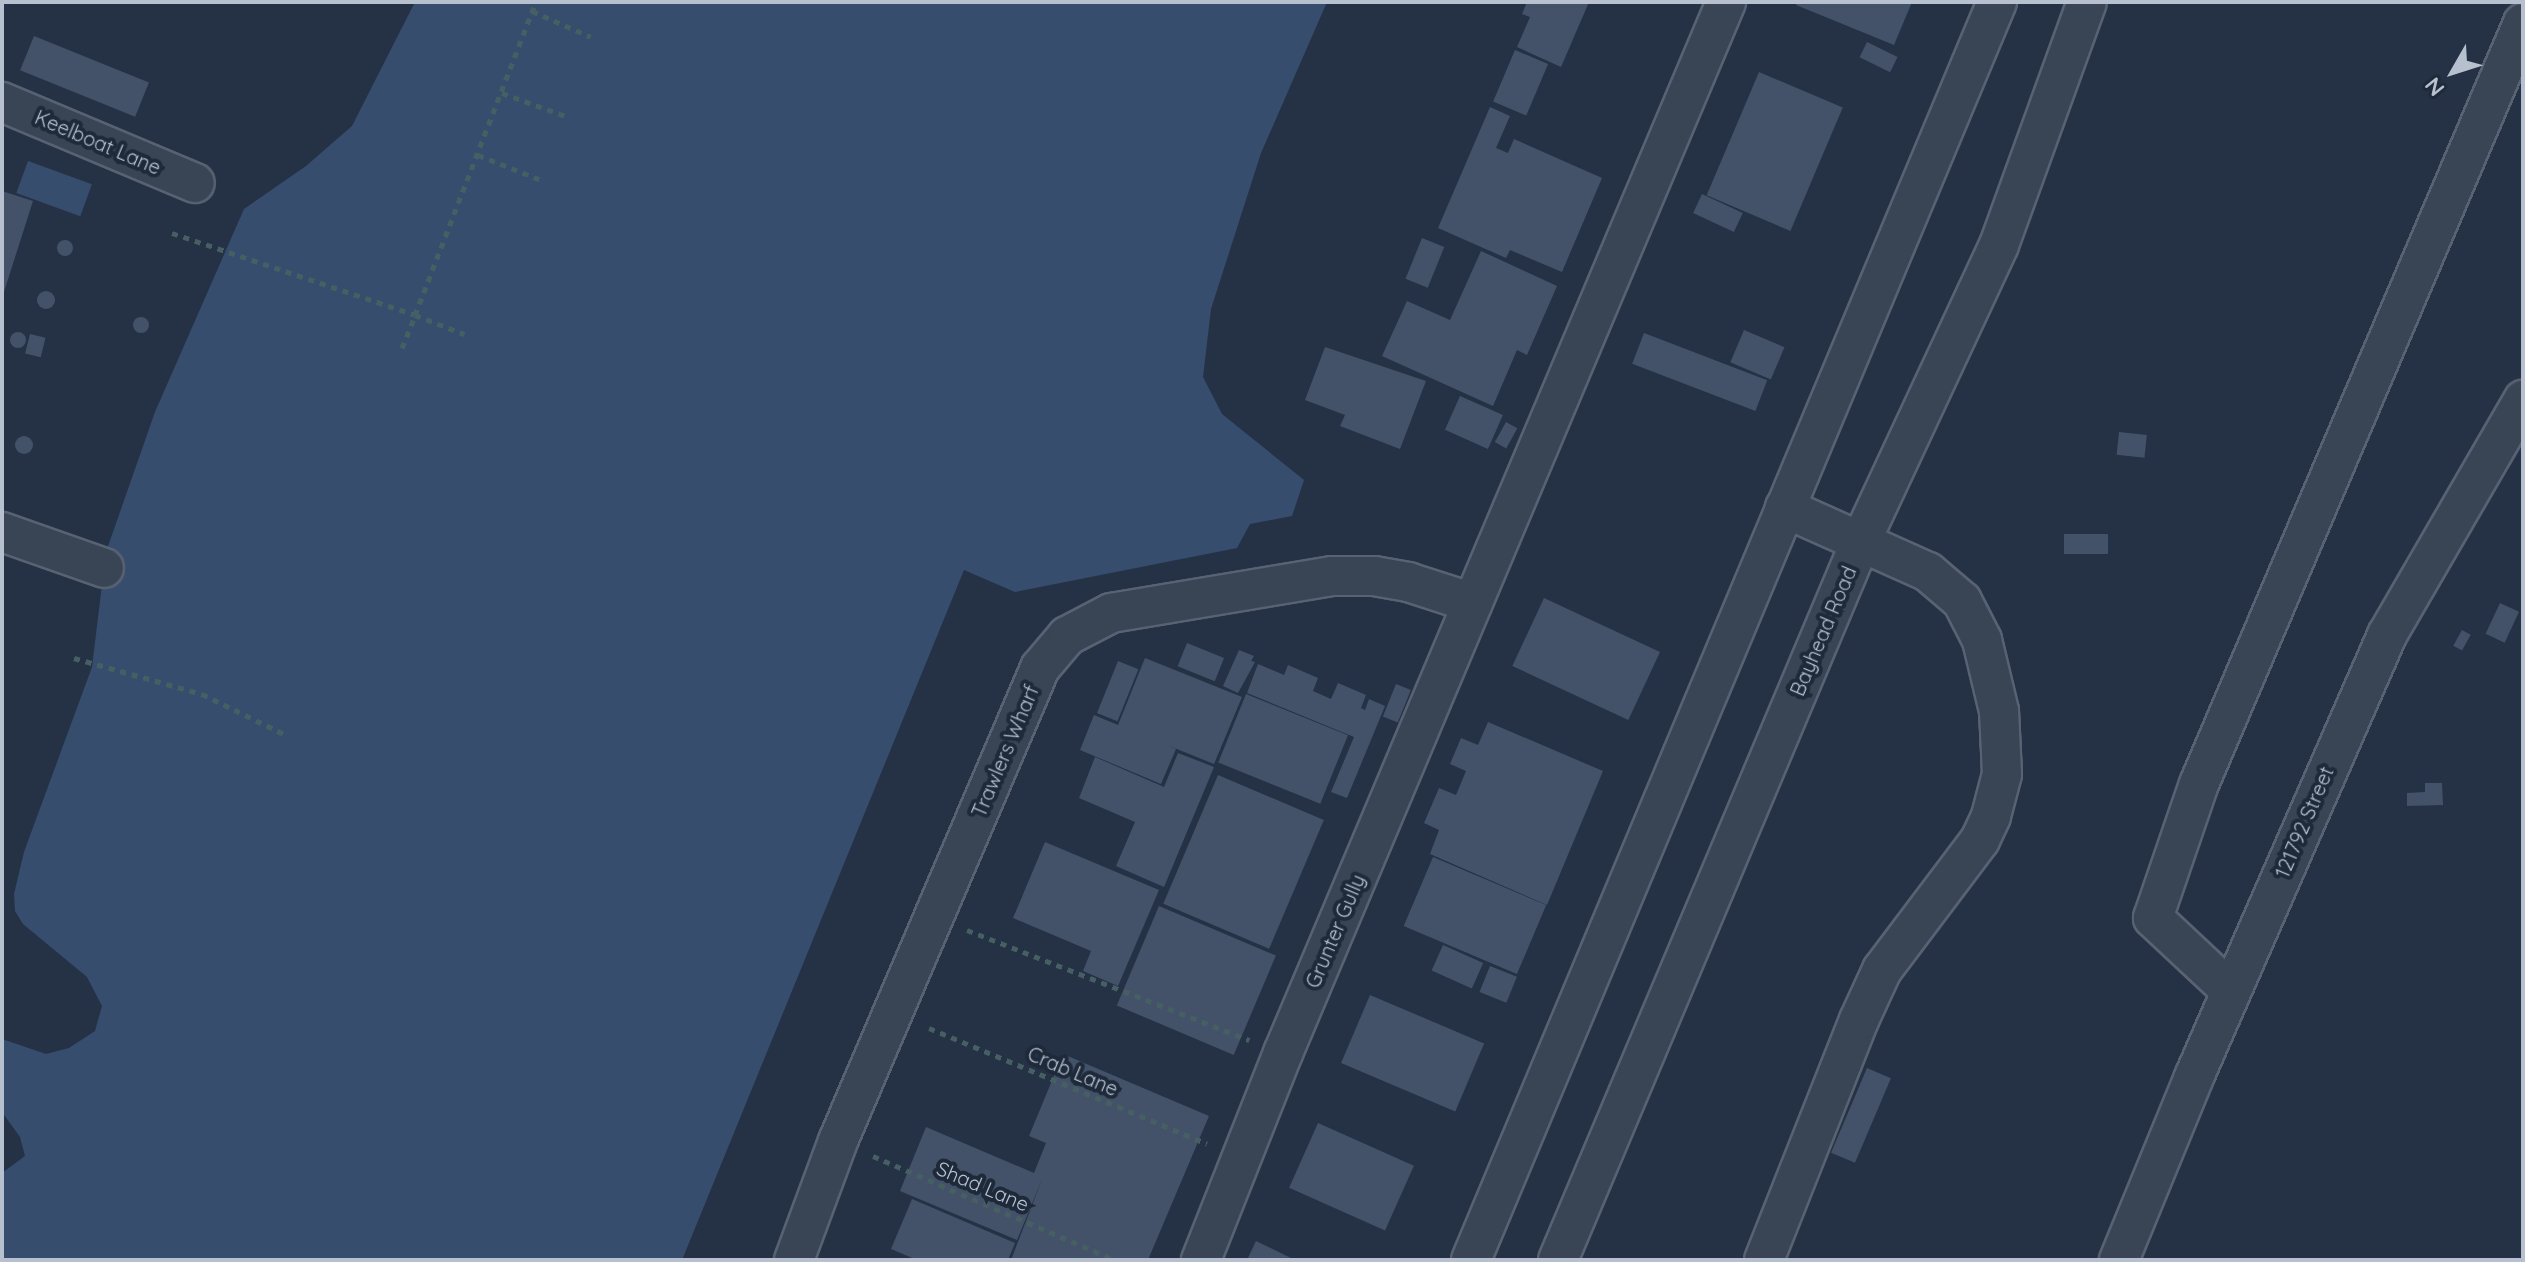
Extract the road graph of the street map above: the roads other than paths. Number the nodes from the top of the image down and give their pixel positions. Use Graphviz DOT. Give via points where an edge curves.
graph roads {
  1 [pos="1726,2"];
  2 [pos="1997,2"];
  3 [pos="2087,2"];
  4 [pos="2523,23"];
  5 [pos="2,102"];
  6 [pos="195,183"];
  7 [pos="2523,400"];
  8 [pos="1785,508"];
  9 [pos="2,532"];
  10 [pos="1861,541"];
  11 [pos="104,568"];
  12 [pos="1473,603"];
  13 [pos="2231,991"];
  14 [pos="794,1260"];
  15 [pos="1201,1260"];
  16 [pos="1471,1260"];
  17 [pos="1558,1260"];
  18 [pos="1764,1260"];
  19 [pos="2119,1260"];
  1 -- 12 [label="street, Grunter Gully"];
  2 -- 8 [label="street"];
  3 -- 10 [label="street, Bayhead Road" via="1999,245"];
  4 -- 13 [label="street" via="2199,784 2153,918"];
  5 -- 6 [label="street, Keelboat Lane"];
  7 -- 13 [label="street, 121792 Street" via="2387,635"];
  8 -- 10 [label="street"];
  8 -- 16 [label="street"];
  9 -- 11 [label="street"];
  10 -- 17 [label="street, Bayhead Road"];
  10 -- 18 [label="street" via="1928,572 1962,601 1982,640 1999,711 2002,774 1980,840 1882,970"];
  12 -- 14 [label="street, Trawlers Wharf" via="1408,582 1332,576 1111,613 1067,636 1040,668 838,1141"];
  12 -- 15 [label="street, Grunter Gully"];
  13 -- 19 [label="street, 121792 Street"];
}
